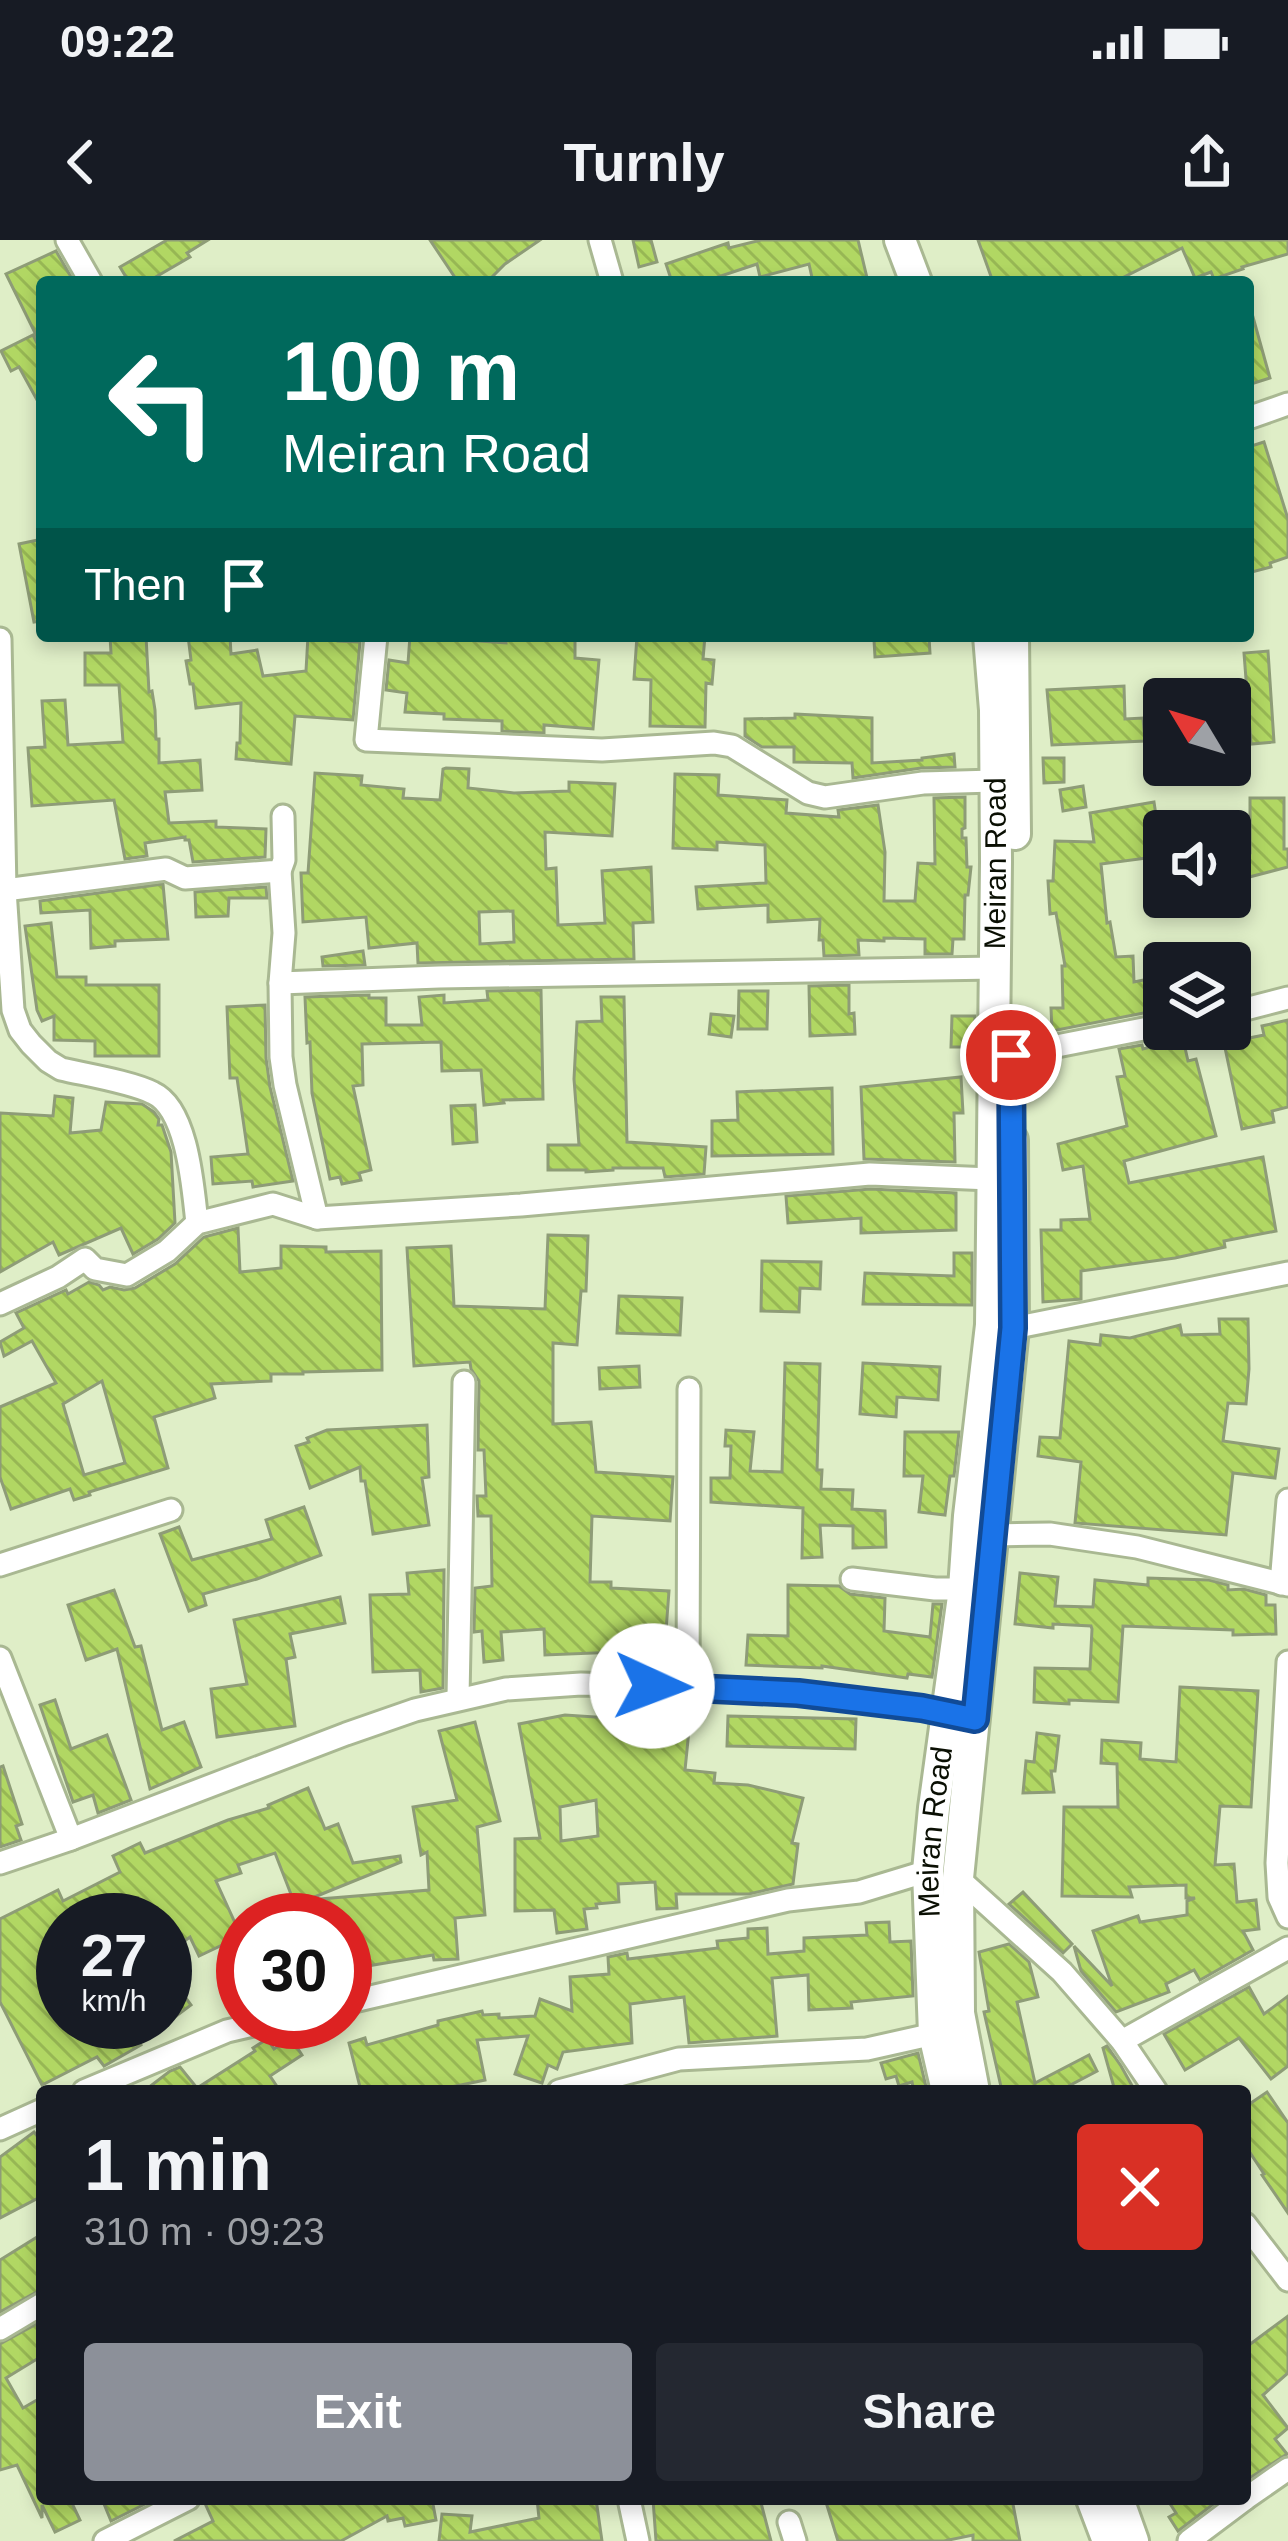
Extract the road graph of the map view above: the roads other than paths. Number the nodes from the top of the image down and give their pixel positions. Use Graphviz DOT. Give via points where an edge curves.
graph roads {
  1 [pos="67,240"];
  2 [pos="600,240"];
  3 [pos="883,240"];
  4 [pos="900,240"];
  5 [pos="88,276"];
  6 [pos="610,276"];
  7 [pos="896,276"];
  8 [pos="914,276"];
  9 [pos="1288,404"];
  10 [pos="1254,416"];
  11 [pos="0,639"];
  12 [pos="375,642"];
  13 [pos="989,642"];
  14 [pos="1013,642"];
  15 [pos="994,781"];
  16 [pos="283,816"];
  17 [pos="280,872"];
  18 [pos="5,890"];
  19 [pos="995,968"];
  20 [pos="280,983"];
  21 [pos="1288,998"];
  22 [pos="1251,1007"];
  23 [pos="1143,1029"];
  24 [pos="1011,1055"];
  25 [pos="991,1179"];
  26 [pos="317,1218"];
  27 [pos="196,1223"];
  28 [pos="1288,1273"];
  29 [pos="0,1304"];
  30 [pos="1013,1328"];
  31 [pos="464,1382"];
  32 [pos="689,1389"];
  33 [pos="1288,1500"];
  34 [pos="171,1510"];
  35 [pos="994,1535"];
  36 [pos="0,1565"];
  37 [pos="852,1579"];
  38 [pos="1284,1584"];
  39 [pos="964,1589"];
  40 [pos="0,1658"];
  41 [pos="1288,1662"];
  42 [pos="688,1687"];
  43 [pos="458,1698"];
  44 [pos="962,1717"];
  45 [pos="71,1839"];
  46 [pos="0,1862"];
  47 [pos="943,1875"];
  48 [pos="1288,1917"];
  49 [pos="1288,1948"];
  50 [pos="372,1997"];
  51 [pos="934,2034"];
  52 [pos="216,2036"];
  53 [pos="1122,2041"];
  54 [pos="98,2085"];
  55 [pos="582,2085"];
  56 [pos="946,2085"];
  57 [pos="973,2085"];
  58 [pos="1152,2085"];
  59 [pos="36,2113"];
  60 [pos="0,2129"];
  61 [pos="1251,2232"];
  62 [pos="1288,2280"];
  63 [pos="36,2308"];
  64 [pos="0,2330"];
  65 [pos="1288,2469"];
  66 [pos="1251,2495"];
  67 [pos="176,2505"];
  68 [pos="630,2505"];
  69 [pos="1094,2505"];
  70 [pos="1120,2505"];
  71 [pos="1237,2505"];
  72 [pos="105,2541"];
  73 [pos="638,2541"];
  74 [pos="1108,2541"];
  75 [pos="1133,2541"];
  76 [pos="1189,2541"];
  1 -- 5 [label="street"];
  2 -- 6 [label="street"];
  3 -- 7 [label="main road"];
  4 -- 8 [label="main road"];
  9 -- 10 [label="street"];
  11 -- 18 [label="street"];
  12 -- 15 [label="street" via="366,740 602,750 714,743 825,797"];
  13 -- 15 [label="main road, Meiran Road"];
  14 -- 24 [label="main road, Meiran Road"];
  15 -- 19 [label="main road, Meiran Road"];
  16 -- 17 [label="street"];
  17 -- 18 [label="street" via="185,878 166,869"];
  17 -- 20 [label="street"];
  18 -- 27 [label="street" via="20,1030 61,1069 156,1094 172,1110 190,1161"];
  19 -- 20 [label="street"];
  19 -- 25 [label="main road, Meiran Road"];
  20 -- 26 [label="street" via="285,1085"];
  21 -- 22 [label="street"];
  23 -- 24 [label="street"];
  24 -- 30 [label="main road, Meiran Road"];
  25 -- 26 [label="street" via="870,1174"];
  25 -- 39 [label="main road, Meiran Road" via="991,1325"];
  26 -- 27 [label="street" via="273,1204"];
  27 -- 29 [label="street" via="127,1275 94,1269 85,1259"];
  28 -- 30 [label="street"];
  30 -- 35 [label="main road, Meiran Road"];
  31 -- 43 [label="street"];
  32 -- 42 [label="street"];
  33 -- 38 [label="street"];
  34 -- 36 [label="street"];
  35 -- 38 [label="street" via="1137,1547"];
  35 -- 44 [label="main road, Meiran Road"];
  37 -- 39 [label="street"];
  39 -- 44 [label="main road, Meiran Road"];
  40 -- 45 [label="street"];
  41 -- 48 [label="street" via="1276,1863"];
  42 -- 43 [label="street" via="542,1685"];
  42 -- 44 [label="street" via="798,1693"];
  43 -- 45 [label="street"];
  44 -- 47 [label="main road, Meiran Road" via="934,1808"];
  45 -- 46 [label="street"];
  47 -- 50 [label="street" via="788,1900"];
  47 -- 51 [label="main road, Meiran Road"];
  47 -- 53 [label="street" via="1062,1972"];
  47 -- 57 [label="main road, Meiran Road"];
  49 -- 53 [label="street"];
  51 -- 55 [label="street" via="868,2049 679,2059"];
  51 -- 56 [label="main road, Meiran Road"];
  52 -- 54 [label="street"];
  53 -- 58 [label="street"];
  59 -- 60 [label="street"];
  61 -- 62 [label="street"];
  63 -- 64 [label="street"];
  65 -- 66 [label="street"];
  67 -- 72 [label="street"];
  68 -- 73 [label="street"];
  69 -- 74 [label="main road"];
  70 -- 75 [label="main road"];
  71 -- 76 [label="street"];
}
